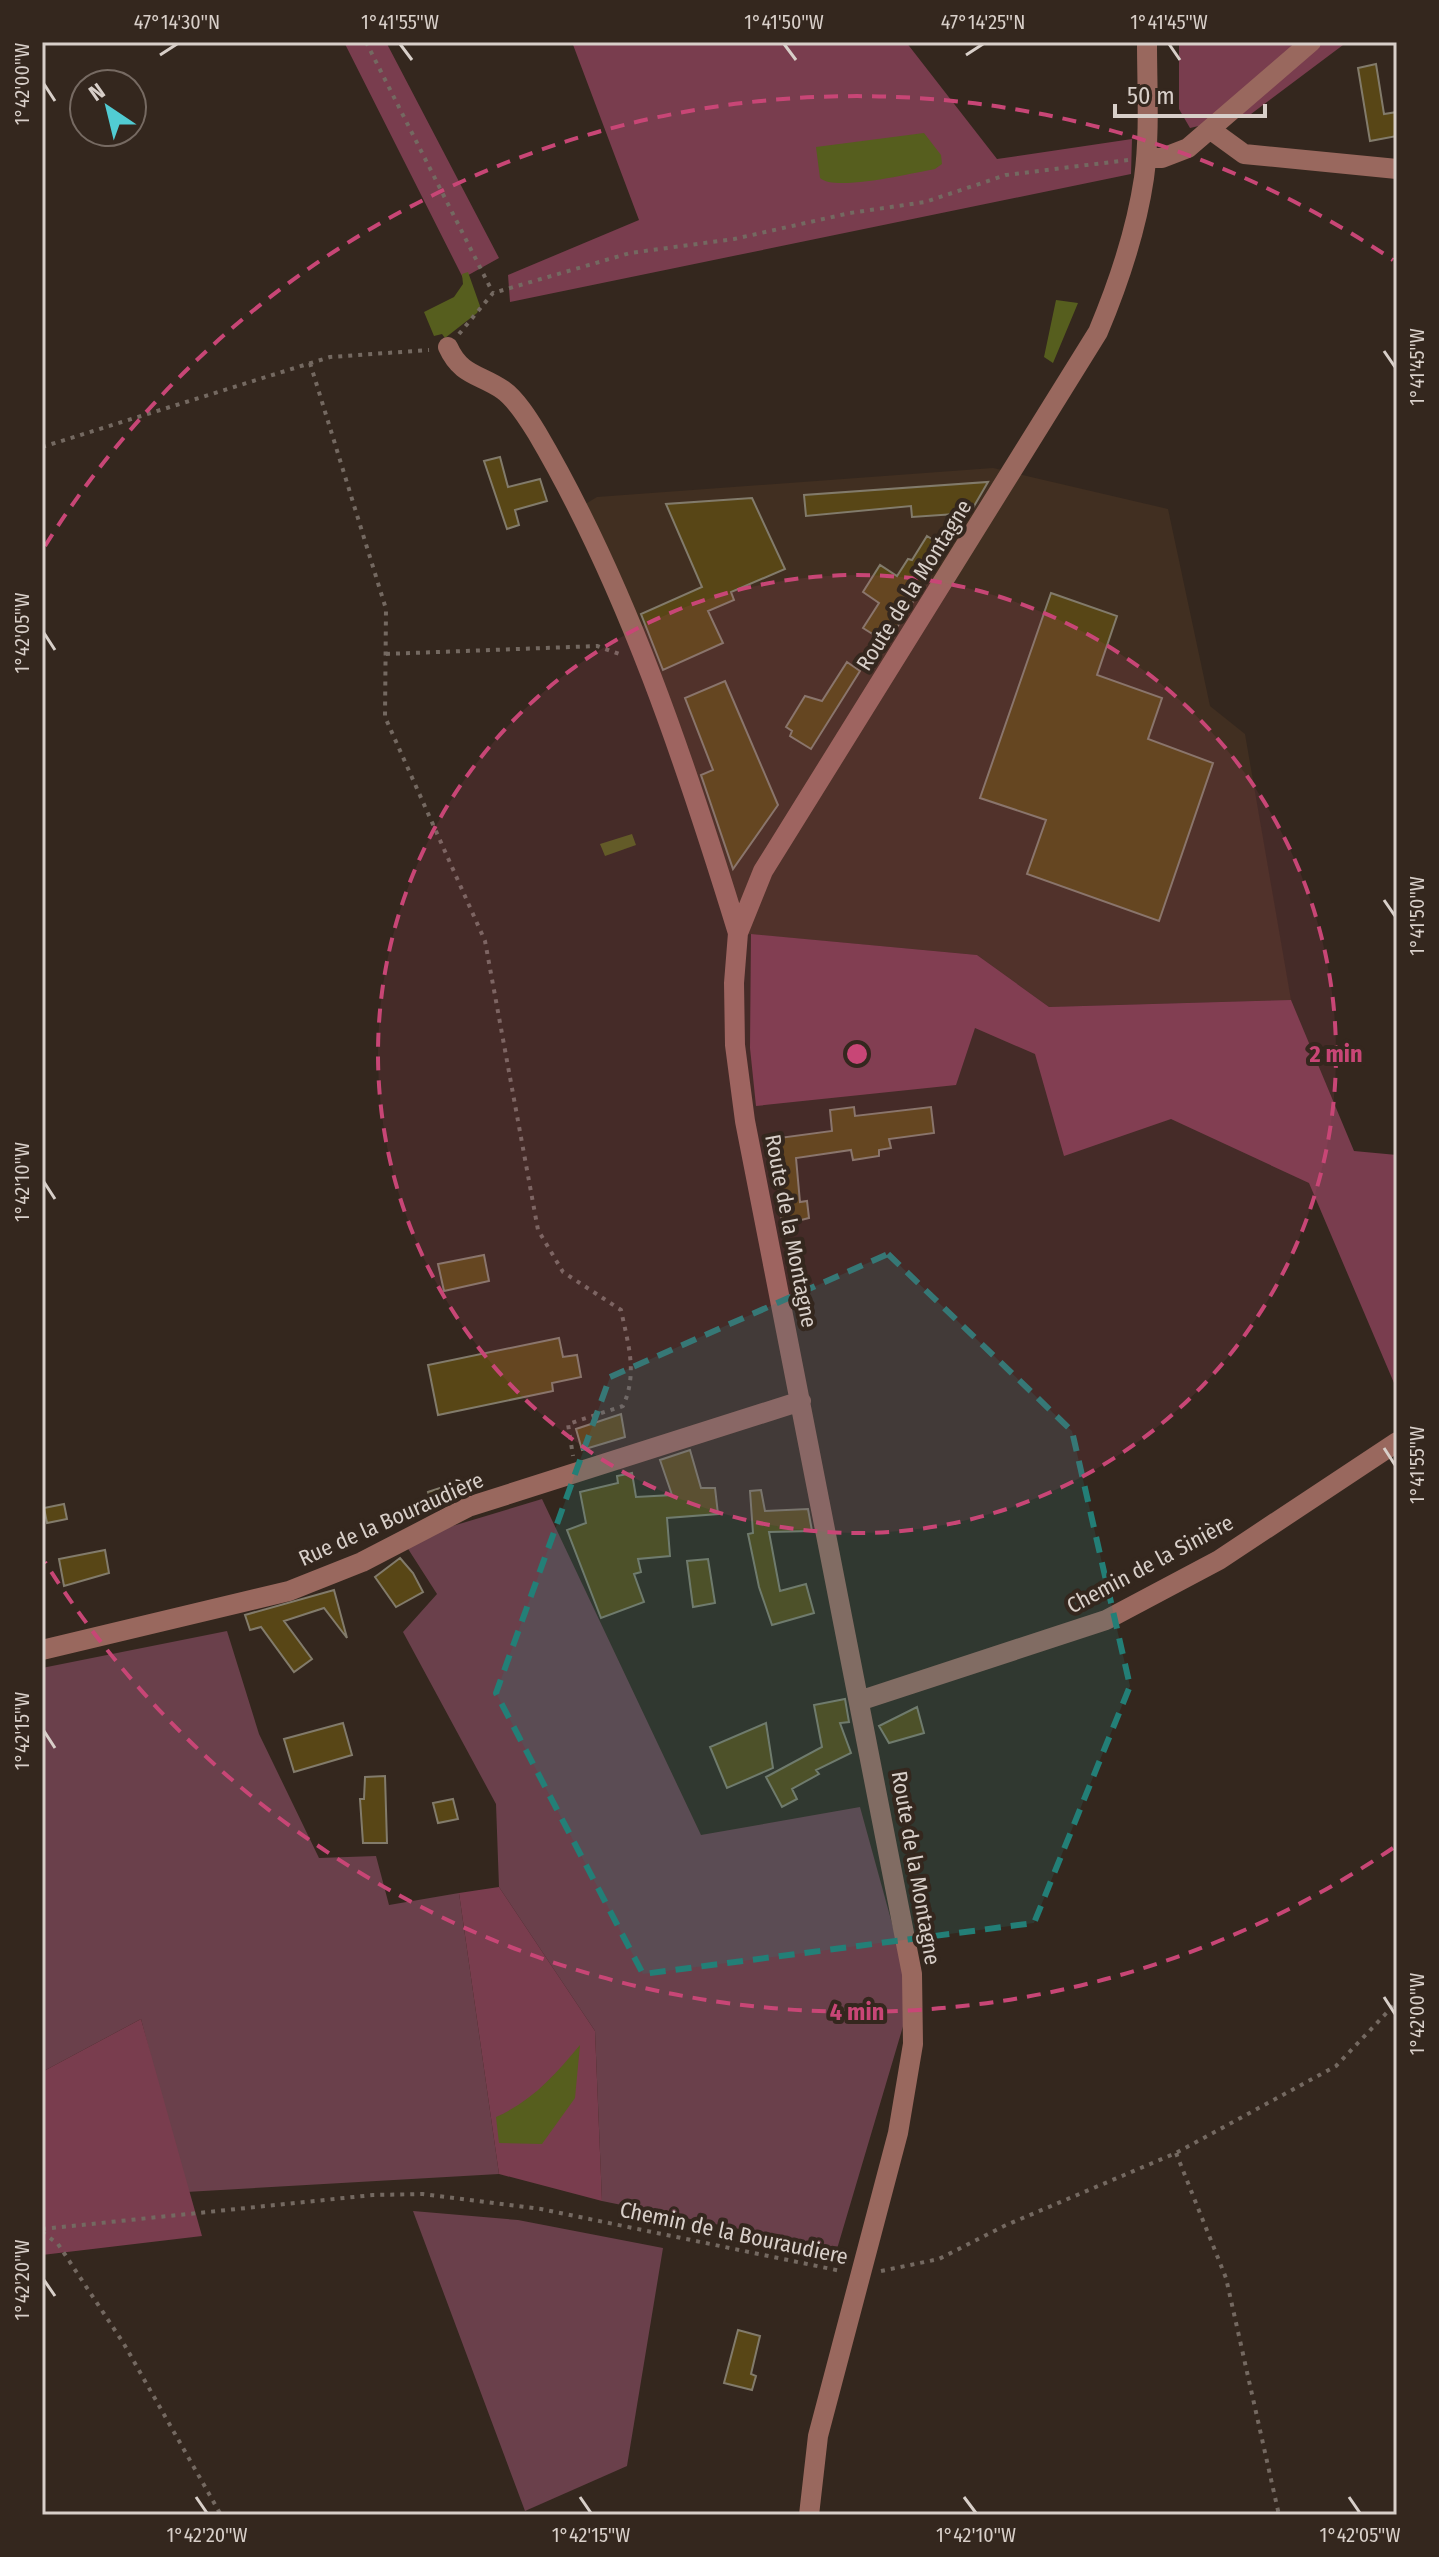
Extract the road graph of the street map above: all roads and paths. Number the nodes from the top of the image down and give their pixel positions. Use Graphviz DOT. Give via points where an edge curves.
graph roads {
  1 [pos="366,42"];
  2 [pos="1147,42"];
  3 [pos="1311,42"];
  4 [pos="1211,130"];
  5 [pos="1146,158"];
  6 [pos="1397,169"];
  7 [pos="493,293"];
  8 [pos="448,347"];
  9 [pos="310,363"];
  10 [pos="42,447"];
  11 [pos="386,654"];
  12 [pos="647,664"];
  13 [pos="738,933"];
  14 [pos="801,1401"];
  15 [pos="1397,1442"];
  16 [pos="576,1472"];
  17 [pos="42,1650"];
  18 [pos="859,1701"];
  19 [pos="1397,2002"];
  20 [pos="1176,2153"];
  21 [pos="42,2230"];
  22 [pos="859,2276"];
  23 [pos="221,2515"];
  24 [pos="809,2515"];
  25 [pos="1279,2515"];
  1 -- 7 [label="path"];
  2 -- 5 [label="street, Route de la Montagne"];
  3 -- 4 [label="street"];
  4 -- 5 [label="street" via="1188,148"];
  4 -- 6 [label="street" via="1244,154"];
  5 -- 7 [label="path" via="1006,175 925,202 630,253"];
  5 -- 13 [label="street, Route de la Montagne" via="1137,220 1098,332 763,871"];
  7 -- 8 [label="path"];
  8 -- 9 [label="path"];
  8 -- 12 [label="street" via="456,365 505,391 536,431"];
  9 -- 10 [label="path"];
  9 -- 11 [label="path" via="386,609"];
  11 -- 12 [label="path" via="597,646"];
  11 -- 16 [label="path" via="385,717 485,941 538,1230 563,1272 621,1310 633,1386 623,1406 568,1424"];
  12 -- 13 [label="street" via="697,798"];
  13 -- 14 [label="street, Route de la Montagne" via="735,1045 745,1121"];
  14 -- 16 [label="street, Rue de la Bouraudière"];
  14 -- 18 [label="street, Route de la Montagne"];
  15 -- 18 [label="street, Chemin de la Sinière" via="1219,1560 1106,1620"];
  16 -- 17 [label="street, Rue de la Bouraudière" via="468,1507 362,1562 289,1591"];
  18 -- 22 [label="street, Route de la Montagne" via="912,1974 913,2044 898,2133"];
  19 -- 20 [label="path, Chemin de la Bouraudiere" via="1336,2066"];
  20 -- 22 [label="path, Chemin de la Bouraudiere" via="939,2259"];
  20 -- 25 [label="path" via="1226,2278"];
  21 -- 22 [label="path, Chemin de la Bouraudiere" via="423,2194 541,2209"];
  21 -- 23 [label="path" via="58,2244 124,2344"];
  22 -- 24 [label="street, Route de la Montagne" via="818,2436"];
}
